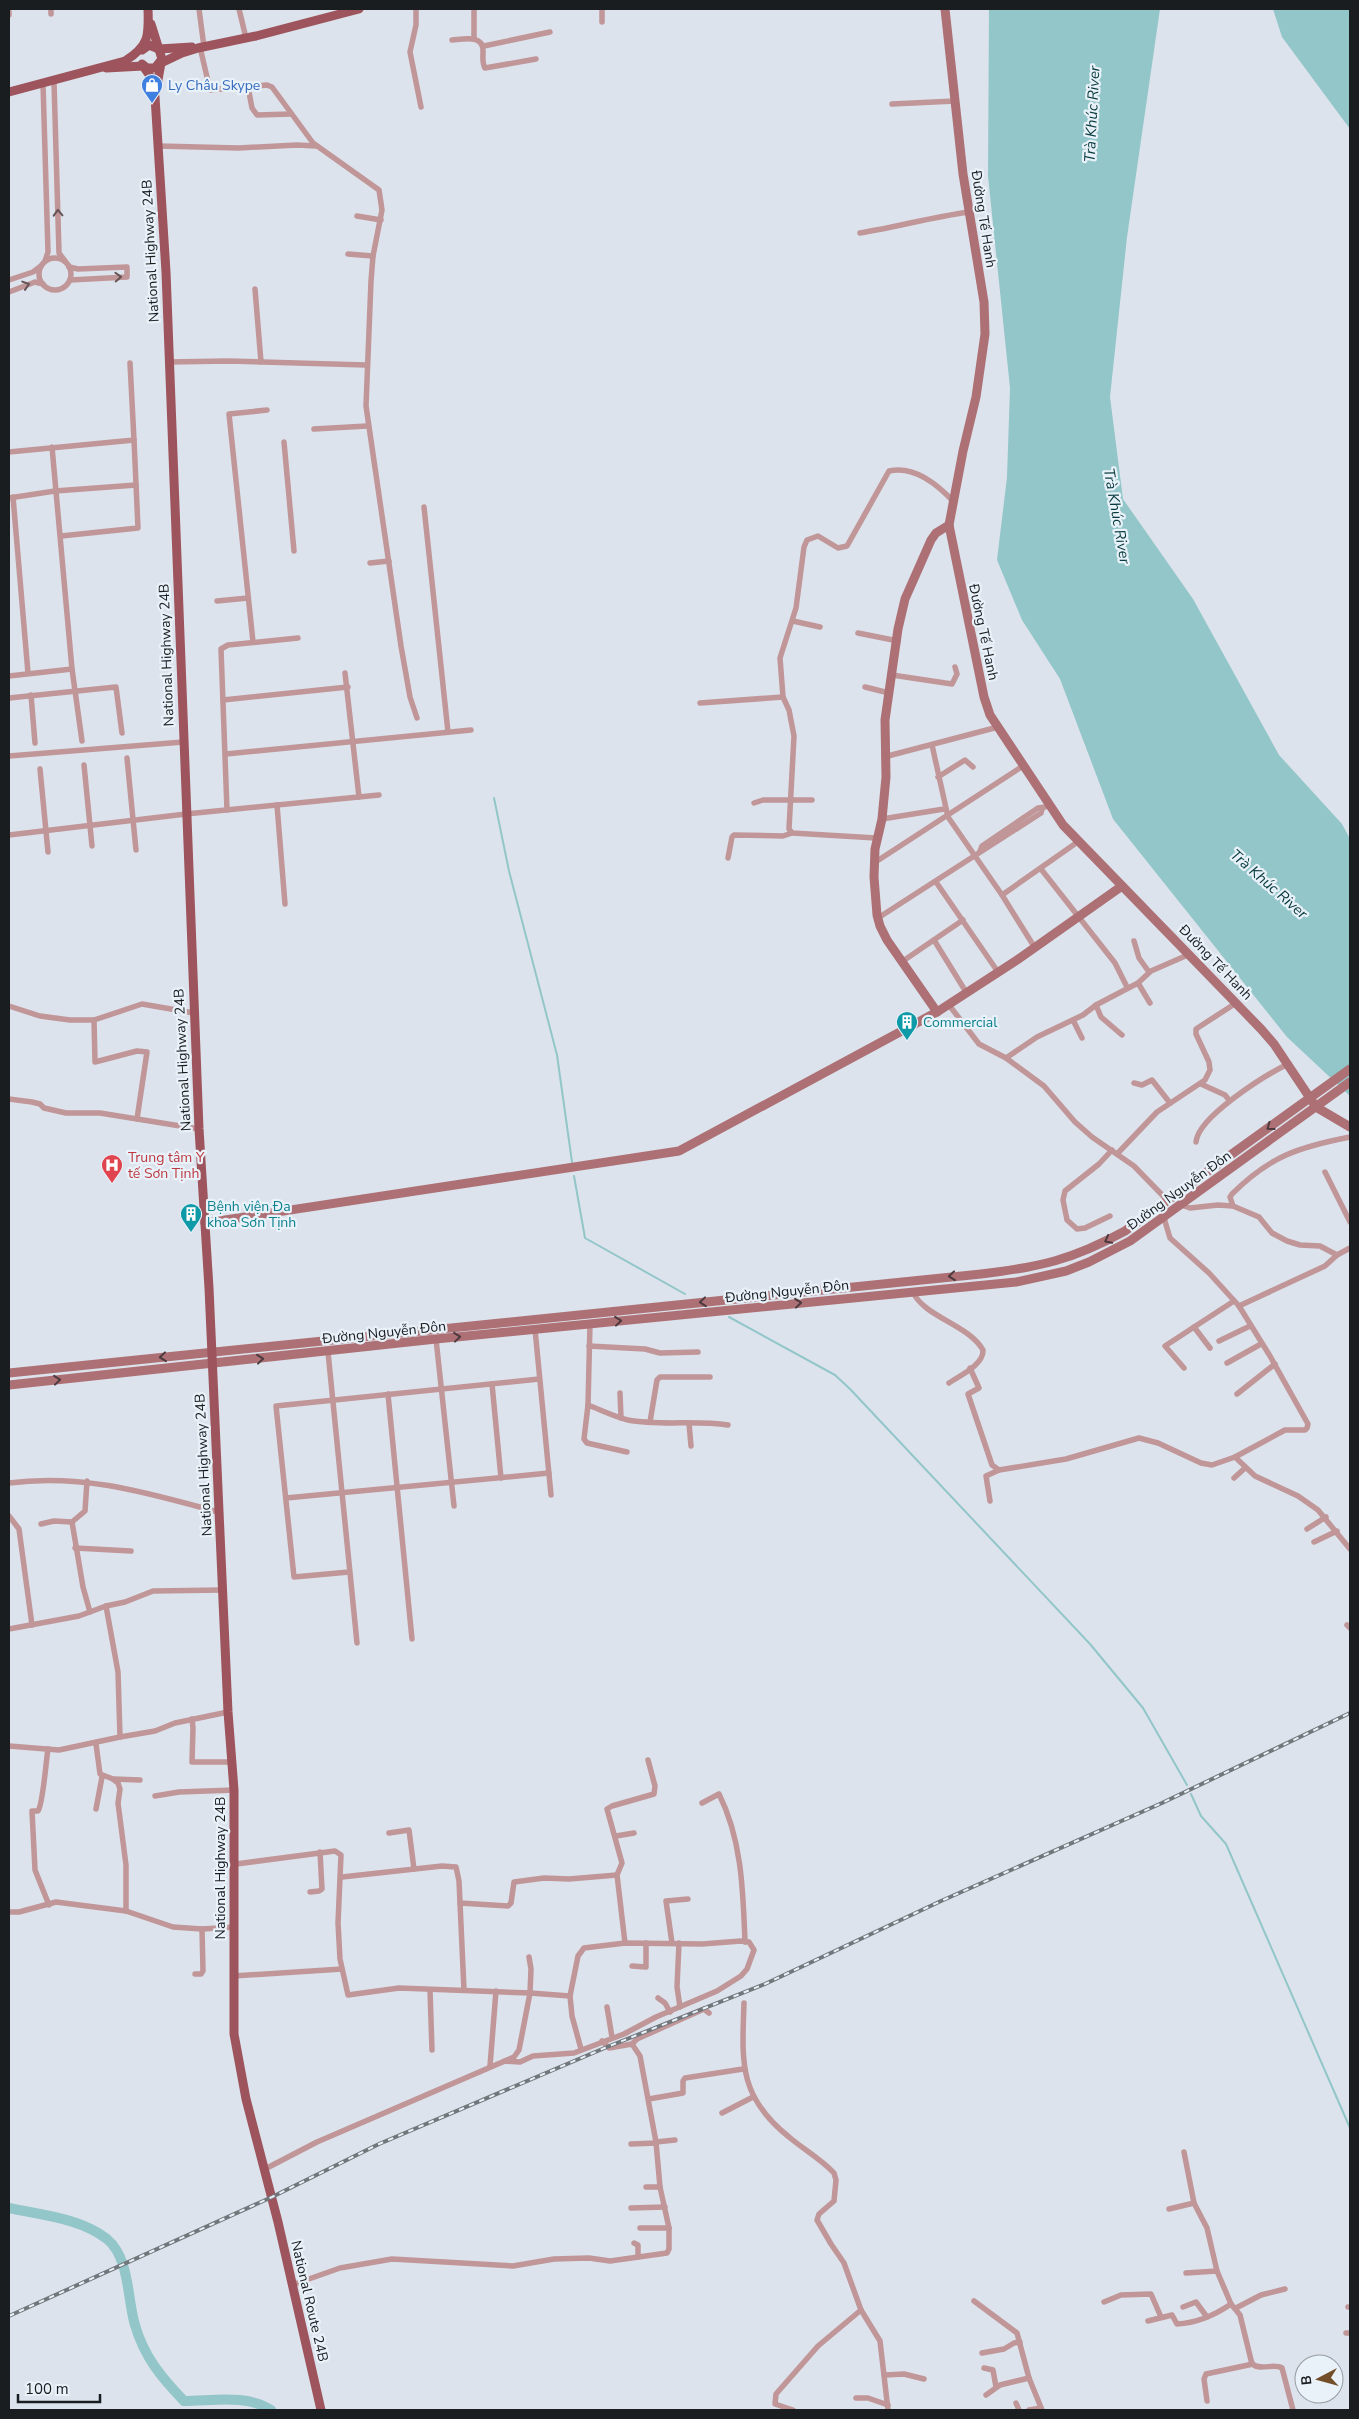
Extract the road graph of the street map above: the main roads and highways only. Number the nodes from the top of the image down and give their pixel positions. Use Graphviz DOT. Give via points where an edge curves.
graph roads {
  1 [pos="359,9"];
  2 [pos="148,10"];
  3 [pos="201,47"];
  4 [pos="160,49"];
  5 [pos="142,50"];
  6 [pos="161,63"];
  7 [pos="143,66"];
  8 [pos="106,68"];
  9 [pos="9,92"];
  10 [pos="155,97"];
  11 [pos="272,2197"];
  12 [pos="321,2410"];
  1 -- 3 [label="main road"];
  2 -- 4 [label="main road"];
  2 -- 5 [label="main road" via="147,40"];
  3 -- 4 [label="main road"];
  3 -- 6 [label="main road"];
  4 -- 5 [label="main road" via="149,45"];
  4 -- 6 [label="main road" via="163,55"];
  5 -- 7 [label="main road" via="140,59"];
  5 -- 8 [label="main road"];
  6 -- 7 [label="main road" via="151,69"];
  6 -- 10 [label="main road"];
  7 -- 8 [label="main road"];
  7 -- 10 [label="main road" via="150,76"];
  8 -- 9 [label="main road"];
  10 -- 11 [label="main road, National Highway 24B" via="169,362 199,1129 234,1790 234,2034 246,2099"];
  11 -- 12 [label="main road, National Route 24B"];
}
